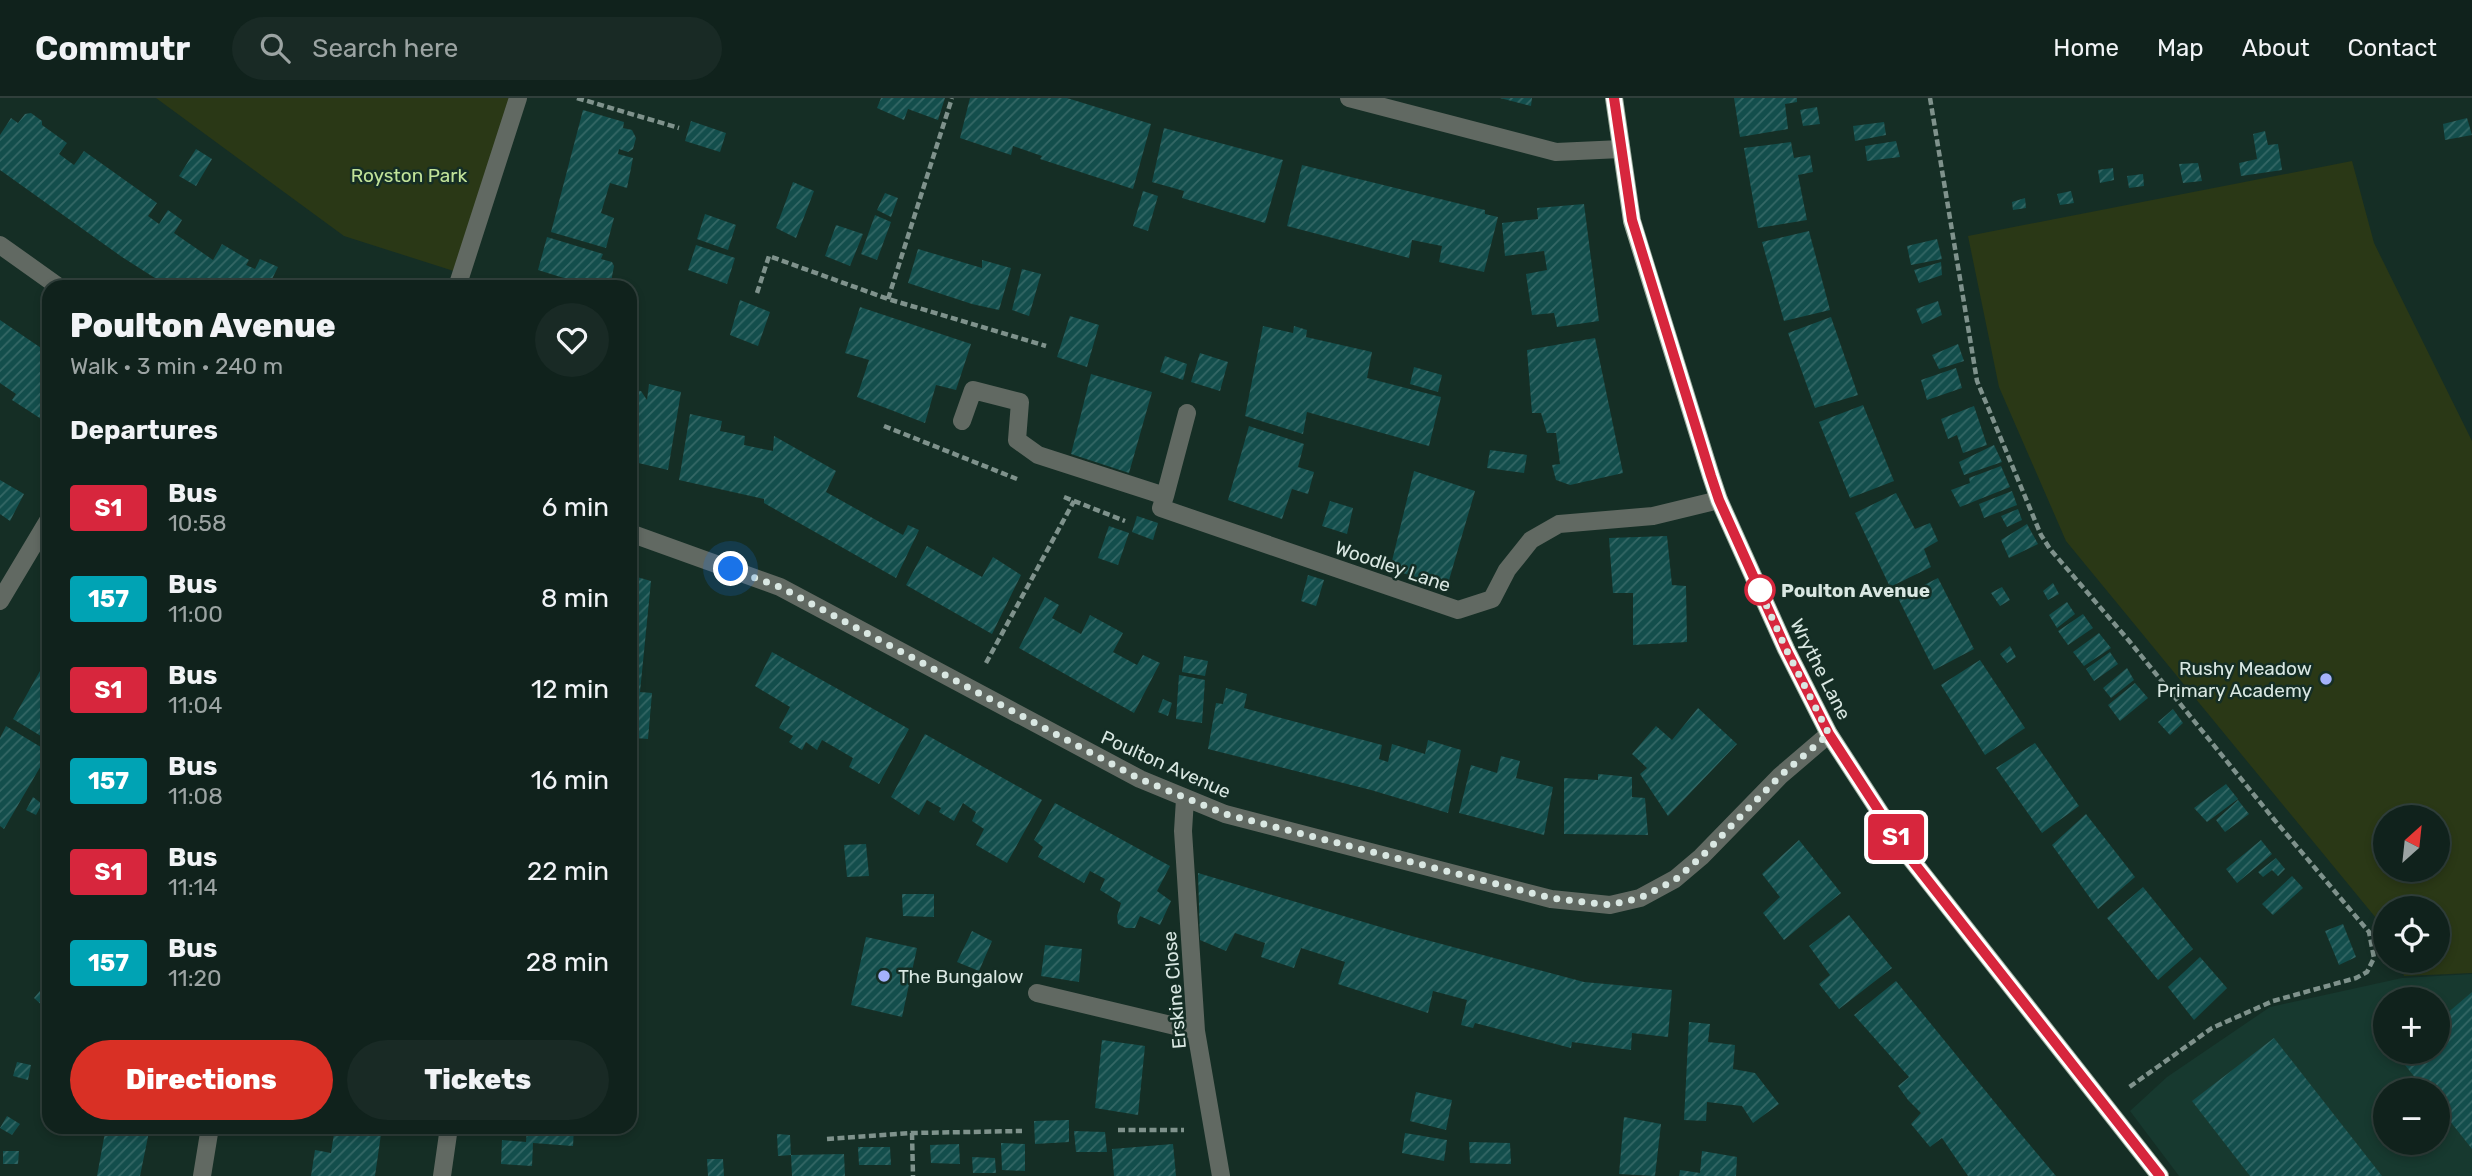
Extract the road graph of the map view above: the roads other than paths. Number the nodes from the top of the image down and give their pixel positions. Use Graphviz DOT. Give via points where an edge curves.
graph roads {
  1 [pos="517,98"];
  2 [pos="1349,98"];
  3 [pos="1614,98"];
  4 [pos="1621,149"];
  5 [pos="0,244"];
  6 [pos="49,280"];
  7 [pos="459,280"];
  8 [pos="1187,413"];
  9 [pos="962,421"];
  10 [pos="1165,496"];
  11 [pos="1719,500"];
  12 [pos="42,531"];
  13 [pos="637,536"];
  14 [pos="0,601"];
  15 [pos="1829,734"];
  16 [pos="1185,799"];
  17 [pos="1037,993"];
  18 [pos="1196,1031"];
  19 [pos="210,1134"];
  20 [pos="448,1134"];
  21 [pos="202,1176"];
  22 [pos="442,1176"];
  23 [pos="1221,1176"];
  24 [pos="2160,1176"];
  1 -- 7 [label="street"];
  2 -- 4 [label="street" via="1556,152"];
  3 -- 4 [label="main road, Wrythe Lane"];
  4 -- 11 [label="main road, Wrythe Lane" via="1632,220"];
  5 -- 6 [label="street"];
  8 -- 10 [label="street"];
  9 -- 10 [label="street" via="973,390 1020,402 1017,440 1038,456"];
  10 -- 11 [label="street, Woodley Lane" via="1161,509 1458,610 1492,599 1531,540 1559,524 1653,516"];
  11 -- 15 [label="main road, Wrythe Lane"];
  12 -- 14 [label="street"];
  13 -- 16 [label="street, Poulton Avenue" via="780,587 971,691"];
  15 -- 16 [label="street, Poulton Avenue" via="1675,880 1640,898 1610,905 1551,898 1225,814"];
  15 -- 24 [label="main road, Wrythe Lane" via="1907,854"];
  16 -- 18 [label="street, Erskine Close" via="1183,831"];
  17 -- 18 [label="street"];
  18 -- 23 [label="street, Erskine Close"];
  19 -- 21 [label="street"];
  20 -- 22 [label="street"];
}
